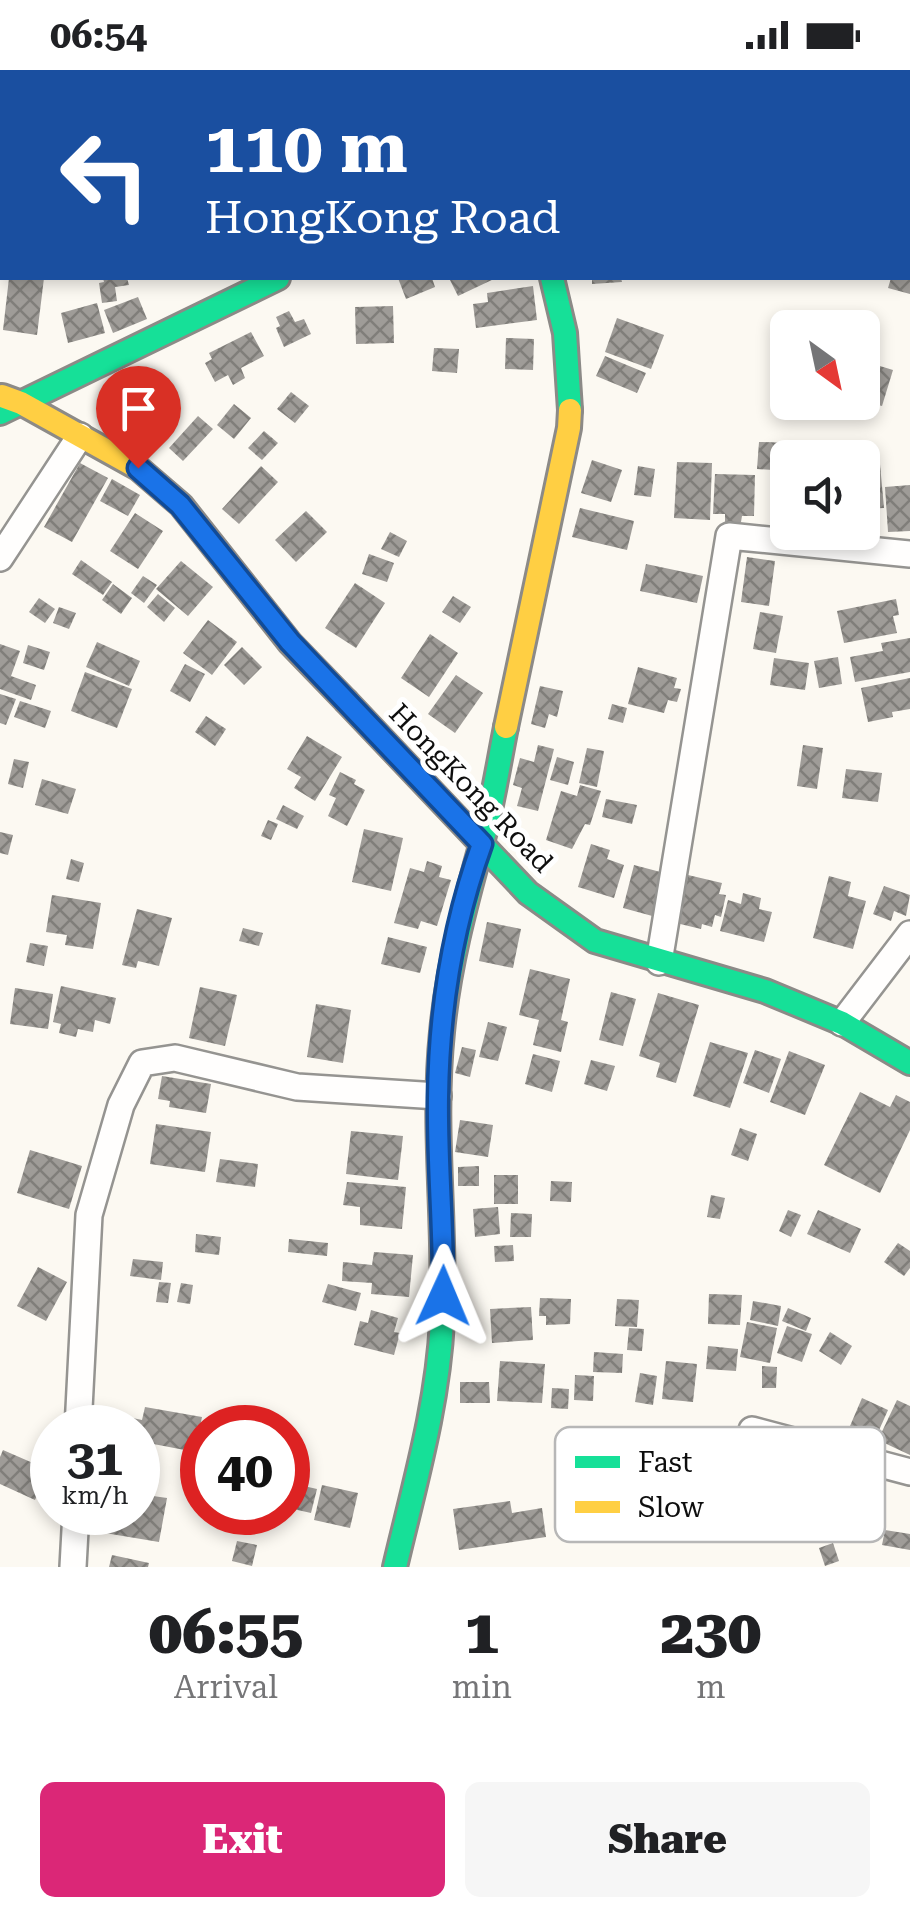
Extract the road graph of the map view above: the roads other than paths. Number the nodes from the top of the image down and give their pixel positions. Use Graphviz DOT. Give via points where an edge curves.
graph roads {
  1 [pos="272,280"];
  2 [pos="553,280"];
  3 [pos="7,404"];
  4 [pos="80,436"];
  5 [pos="910,554"];
  6 [pos="0,558"];
  7 [pos="482,844"];
  8 [pos="910,934"];
  9 [pos="659,962"];
  10 [pos="842,1023"];
  11 [pos="910,1063"];
  12 [pos="438,1096"];
  13 [pos="79,1405"];
  14 [pos="885,1465"];
  15 [pos="910,1472"];
  16 [pos="75,1535"];
  17 [pos="73,1567"];
  18 [pos="395,1567"];
  1 -- 3 [label="street"];
  2 -- 7 [label="street" via="565,317 570,428"];
  3 -- 4 [label="street, HongKong Road"];
  4 -- 6 [label="street"];
  4 -- 7 [label="street, HongKong Road" via="138,468 180,505 290,642"];
  5 -- 9 [label="street" via="729,536"];
  7 -- 9 [label="street, HongKong Road" via="528,894 595,941"];
  7 -- 12 [label="street" via="450,958"];
  8 -- 10 [label="street"];
  9 -- 10 [label="street, HongKong Road" via="765,991"];
  10 -- 11 [label="street, HongKong Road"];
  12 -- 13 [label="street" via="297,1087 176,1058 142,1063 121,1105 89,1215"];
  12 -- 18 [label="street" via="442,1325"];
  14 -- 15 [label="street"];
  16 -- 17 [label="street"];
}
